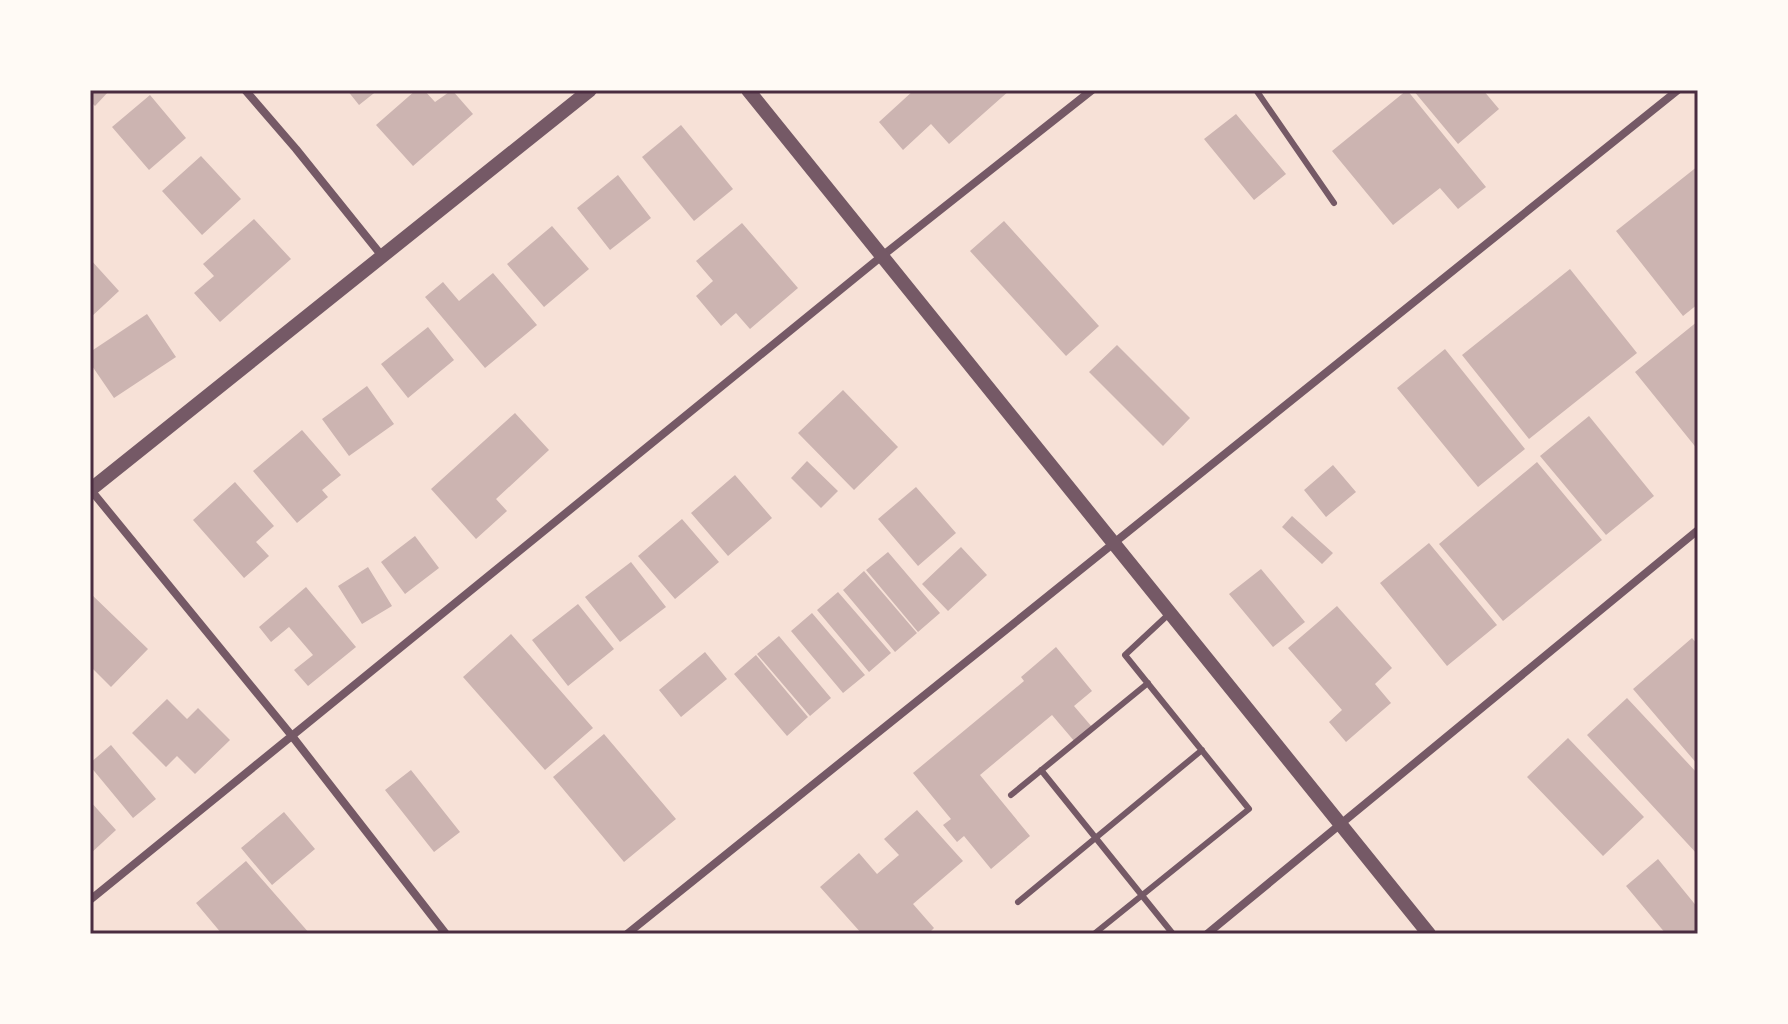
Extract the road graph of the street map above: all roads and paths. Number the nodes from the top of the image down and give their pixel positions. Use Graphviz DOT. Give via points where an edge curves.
graph roads {
  1 [pos="245,90"];
  2 [pos="590,90"];
  3 [pos="748,90"];
  4 [pos="1092,90"];
  5 [pos="1256,90"];
  6 [pos="1678,90"];
  7 [pos="1334,203"];
  8 [pos="382,256"];
  9 [pos="882,256"];
  10 [pos="90,489"];
  11 [pos="1698,530"];
  12 [pos="1115,543"];
  13 [pos="1170,613"];
  14 [pos="1148,683"];
  15 [pos="292,736"];
  16 [pos="1202,750"];
  17 [pos="1041,770"];
  18 [pos="1011,795"];
  19 [pos="1340,824"];
  20 [pos="1095,838"];
  21 [pos="1142,896"];
  22 [pos="90,900"];
  23 [pos="1018,902"];
  24 [pos="446,934"];
  25 [pos="627,934"];
  26 [pos="1094,934"];
  27 [pos="1173,934"];
  28 [pos="1207,934"];
  29 [pos="1429,934"];
  1 -- 8 [label="street"];
  2 -- 8 [label="street"];
  3 -- 9 [label="street"];
  4 -- 9 [label="street"];
  5 -- 7 [label="lane"];
  6 -- 12 [label="street"];
  8 -- 10 [label="street"];
  9 -- 12 [label="street"];
  9 -- 15 [label="street"];
  10 -- 15 [label="street"];
  11 -- 19 [label="street"];
  12 -- 13 [label="street"];
  12 -- 25 [label="street"];
  13 -- 14 [label="lane" via="1125,655"];
  13 -- 19 [label="street"];
  14 -- 16 [label="lane"];
  14 -- 17 [label="lane"];
  15 -- 22 [label="street"];
  15 -- 24 [label="street"];
  16 -- 20 [label="lane"];
  16 -- 21 [label="lane" via="1249,809"];
  17 -- 18 [label="lane"];
  17 -- 20 [label="lane"];
  19 -- 28 [label="street"];
  19 -- 29 [label="street"];
  20 -- 21 [label="lane"];
  20 -- 23 [label="lane"];
  21 -- 26 [label="lane"];
  21 -- 27 [label="lane"];
}
